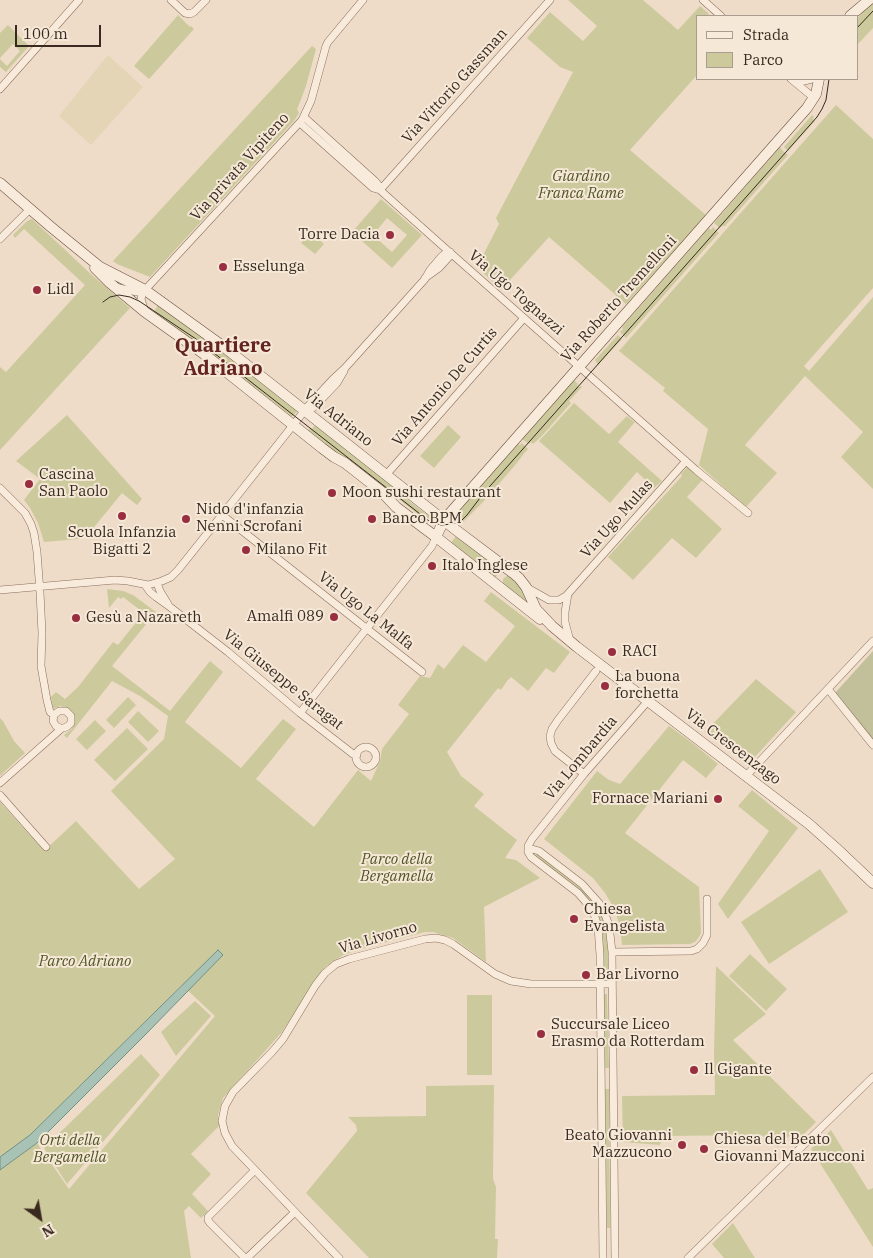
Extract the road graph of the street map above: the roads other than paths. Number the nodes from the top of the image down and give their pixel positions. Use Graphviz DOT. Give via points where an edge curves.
graph roads {
  1 [pos="79,0"];
  2 [pos="171,0"];
  3 [pos="206,0"];
  4 [pos="363,0"];
  5 [pos="550,0"];
  6 [pos="703,0"];
  7 [pos="862,0"];
  8 [pos="869,0"];
  9 [pos="720,15"];
  10 [pos="850,15"];
  11 [pos="850,15"];
  12 [pos="792,80"];
  13 [pos="819,80"];
  14 [pos="0,89"];
  15 [pos="814,98"];
  16 [pos="302,120"];
  17 [pos="0,183"];
  18 [pos="380,190"];
  19 [pos="30,209"];
  20 [pos="0,239"];
  21 [pos="450,252"];
  22 [pos="84,256"];
  23 [pos="116,288"];
  24 [pos="146,290"];
  25 [pos="145,312"];
  26 [pos="524,318"];
  27 [pos="579,367"];
  28 [pos="305,411"];
  29 [pos="294,426"];
  30 [pos="686,461"];
  31 [pos="386,474"];
  32 [pos="0,488"];
  33 [pos="748,513"];
  34 [pos="222,515"];
  35 [pos="444,520"];
  36 [pos="436,537"];
  37 [pos="513,573"];
  38 [pos="157,583"];
  39 [pos="145,585"];
  40 [pos="40,586"];
  41 [pos="526,587"];
  42 [pos="0,590"];
  43 [pos="503,590"];
  44 [pos="568,594"];
  45 [pos="170,607"];
  46 [pos="552,626"];
  47 [pos="366,628"];
  48 [pos="570,641"];
  49 [pos="873,641"];
  50 [pos="596,671"];
  51 [pos="422,672"];
  52 [pos="828,689"];
  53 [pos="648,702"];
  54 [pos="300,713"];
  55 [pos="54,715"];
  56 [pos="58,727"];
  57 [pos="873,745"];
  58 [pos="357,755"];
  59 [pos="584,774"];
  60 [pos="746,776"];
  61 [pos="0,783"];
  62 [pos="0,796"];
  63 [pos="537,833"];
  64 [pos="46,847"];
  65 [pos="535,851"];
  66 [pos="871,879"];
  67 [pos="707,899"];
  68 [pos="612,952"];
  69 [pos="600,984"];
  70 [pos="612,984"];
  71 [pos="873,1077"];
  72 [pos="255,1170"];
  73 [pos="295,1212"];
  74 [pos="334,1256"];
  75 [pos="246,1258"];
  76 [pos="603,1258"];
  77 [pos="615,1258"];
  78 [pos="688,1258"];
  1 -- 14 [label="street"];
  2 -- 3 [label="street" via="190,14"];
  4 -- 16 [label="street, Via privata Vipiteno" via="328,42 311,102"];
  5 -- 18 [label="street, Via Vittorio Gassman"];
  6 -- 9 [label="street"];
  7 -- 10 [label="street"];
  8 -- 11 [label="street"];
  12 -- 15 [label="street"];
  13 -- 15 [label="street, Via Roberto Tremelloni"];
  15 -- 27 [label="street, Via Roberto Tremelloni"];
  16 -- 18 [label="street, Via Ugo Tognazzi" via="374,188"];
  16 -- 24 [label="street, Via privata Vipiteno"];
  17 -- 19 [label="street, Via Adriano"];
  18 -- 21 [label="street, Via Ugo Tognazzi"];
  19 -- 20 [label="street"];
  19 -- 22 [label="street, Via Adriano"];
  21 -- 26 [label="street, Via Ugo Tognazzi"];
  21 -- 28 [label="street" via="441,256 425,279 345,368 337,383 314,407"];
  22 -- 23 [label="street, Via Adriano"];
  22 -- 24 [label="street, Via Adriano"];
  23 -- 24 [label="street" via="137,292"];
  23 -- 25 [label="street, Via Adriano"];
  24 -- 25 [label="street" via="141,299"];
  24 -- 28 [label="street, Via Adriano"];
  25 -- 29 [label="street, Via Adriano"];
  26 -- 27 [label="street, Via Ugo Tognazzi"];
  26 -- 31 [label="street, Via Antonio De Curtis"];
  27 -- 30 [label="street, Via Ugo Tognazzi"];
  27 -- 35 [label="street, Via Roberto Tremelloni"];
  28 -- 29 [label="street"];
  28 -- 31 [label="street, Via Adriano"];
  29 -- 34 [label="street"];
  29 -- 36 [label="street, Via Adriano"];
  30 -- 33 [label="street, Via Ugo Tognazzi"];
  30 -- 44 [label="street, Via Ugo Mulas"];
  31 -- 35 [label="street, Via Adriano"];
  32 -- 40 [label="street" via="32,526"];
  34 -- 38 [label="street" via="176,572"];
  34 -- 47 [label="street, Via Ugo La Malfa"];
  35 -- 36 [label="street, Via Roberto Tremelloni"];
  35 -- 37 [label="street, Via Adriano"];
  36 -- 43 [label="street, Via Adriano"];
  36 -- 47 [label="street"];
  37 -- 41 [label="street, Via Adriano"];
  37 -- 43 [label="street" via="506,572 500,577 499,584"];
  38 -- 39 [label="street"];
  38 -- 45 [label="street, Via Giuseppe Saragat"];
  39 -- 40 [label="street" via="115,580"];
  39 -- 45 [label="street, Via Giuseppe Saragat"];
  40 -- 42 [label="street"];
  40 -- 55 [label="street" via="41,666 49,709"];
  41 -- 44 [label="street" via="549,600 559,600"];
  41 -- 46 [label="street, Via Adriano" via="536,609"];
  43 -- 46 [label="street, Via Adriano"];
  44 -- 48 [label="street" via="565,622"];
  45 -- 54 [label="street, Via Giuseppe Saragat"];
  46 -- 48 [label="street, Via Adriano"];
  47 -- 51 [label="street, Via Ugo La Malfa"];
  47 -- 54 [label="street"];
  48 -- 53 [label="street, Via Crescenzago"];
  49 -- 52 [label="street"];
  50 -- 59 [label="street" via="558,720 550,736 555,751"];
  52 -- 57 [label="street"];
  52 -- 60 [label="street"];
  53 -- 59 [label="street, Via Lombardia"];
  53 -- 60 [label="street, Via Crescenzago"];
  54 -- 58 [label="street, Via Giuseppe Saragat"];
  55 -- 56 [label="street" via="53,720"];
  55 -- 56 [label="street" via="62,710 71,716 66,728"];
  56 -- 61 [label="street"];
  59 -- 63 [label="street, Via Lombardia"];
  60 -- 66 [label="street, Via Crescenzago" via="816,830"];
  62 -- 64 [label="street"];
  63 -- 65 [label="street"];
  63 -- 65 [label="street, Via Lombardia" via="530,841"];
  65 -- 68 [label="street" via="582,884 599,903 609,925"];
  65 -- 69 [label="street" via="534,860 580,896 592,911 599,929"];
  67 -- 68 [label="street" via="707,935 697,949"];
  68 -- 70 [label="street"];
  69 -- 70 [label="street, Via Livorno"];
  69 -- 72 [label="street, Via Livorno" via="526,984 512,981 495,974 440,938 425,939 340,962 320,979 283,1039 226,1104 222,1120 226,1136"];
  69 -- 76 [label="street"];
  70 -- 77 [label="street"];
  71 -- 78 [label="street"];
  72 -- 73 [label="street, Via Livorno"];
  72 -- 75 [label="street" via="208,1217"];
  73 -- 74 [label="street, Via Livorno"];
  73 -- 75 [label="street"];
}
